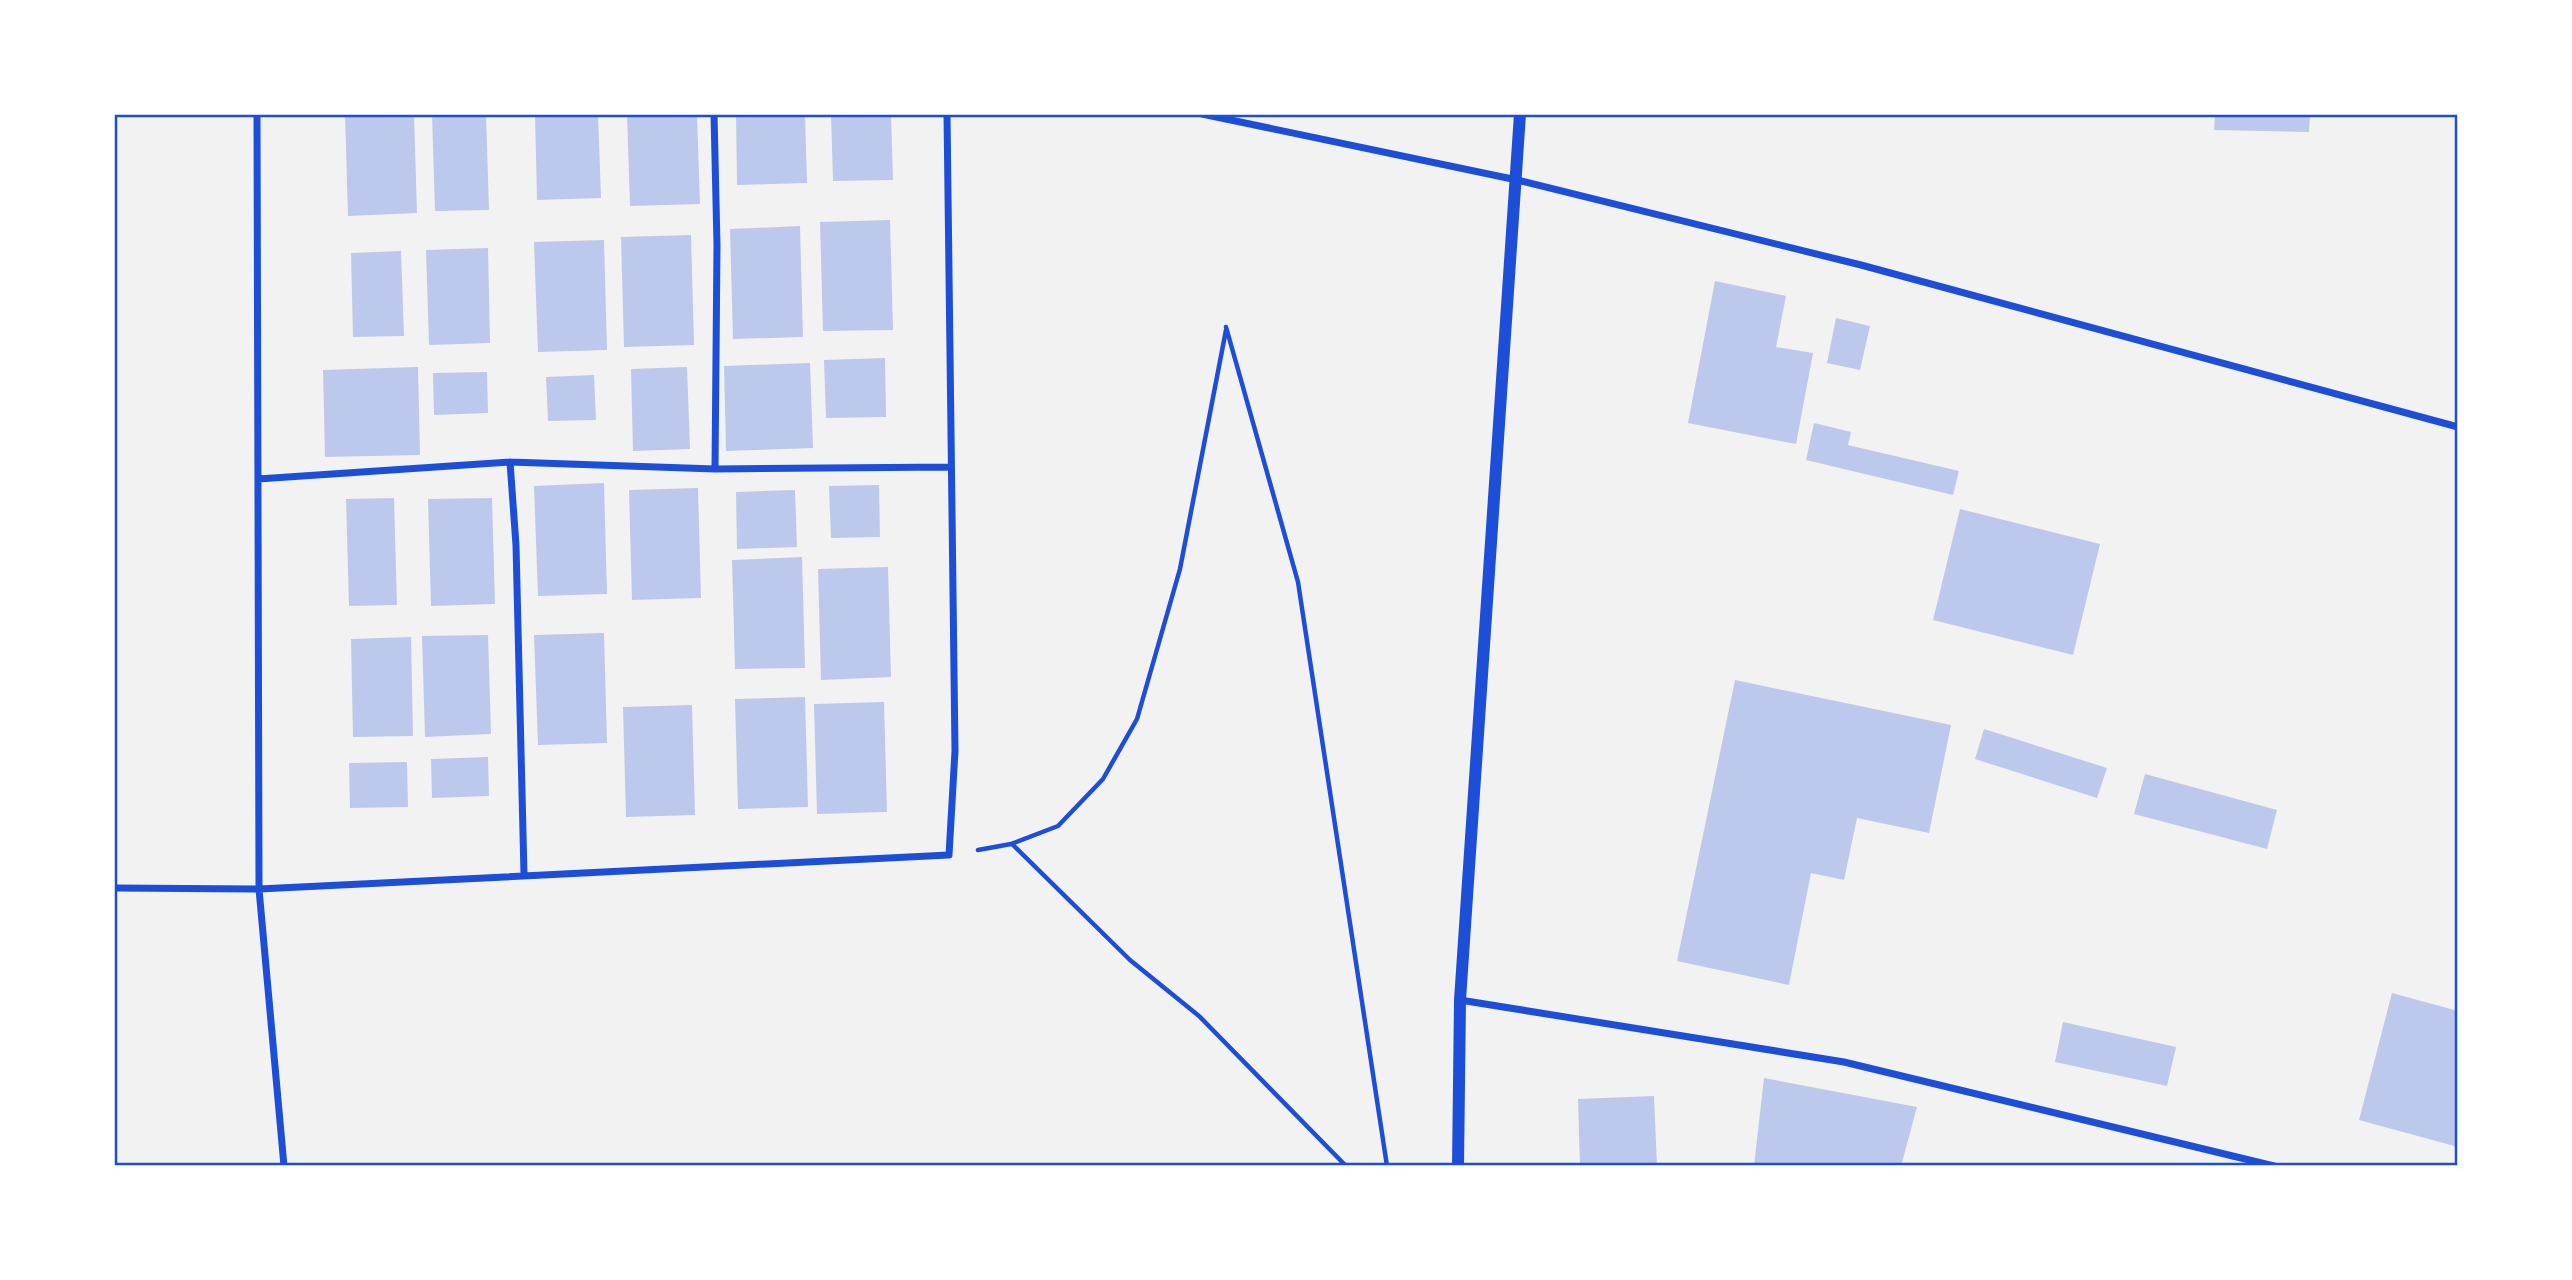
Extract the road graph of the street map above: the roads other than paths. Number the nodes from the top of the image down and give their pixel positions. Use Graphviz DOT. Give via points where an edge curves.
graph roads {
  1 [pos="257,114"];
  2 [pos="714,114"];
  3 [pos="947,114"];
  4 [pos="1202,114"];
  5 [pos="1520,114"];
  6 [pos="1517,180"];
  7 [pos="2458,427"];
  8 [pos="510,462"];
  9 [pos="951,467"];
  10 [pos="715,469"];
  11 [pos="258,479"];
  12 [pos="524,874"];
  13 [pos="114,888"];
  14 [pos="259,889"];
  15 [pos="1460,1000"];
  16 [pos="284,1166"];
  17 [pos="1458,1166"];
  18 [pos="2274,1166"];
  1 -- 11 [label="street"];
  2 -- 10 [label="street"];
  3 -- 9 [label="street"];
  4 -- 6 [label="street"];
  5 -- 6 [label="street"];
  6 -- 7 [label="street" via="1861,265"];
  6 -- 15 [label="street"];
  8 -- 10 [label="street"];
  8 -- 11 [label="street"];
  8 -- 12 [label="street"];
  9 -- 10 [label="street"];
  9 -- 12 [label="street" via="954,751 949,855"];
  11 -- 14 [label="street"];
  12 -- 14 [label="street"];
  13 -- 14 [label="street"];
  14 -- 16 [label="street"];
  15 -- 17 [label="street"];
  15 -- 18 [label="street" via="1844,1062"];
}
